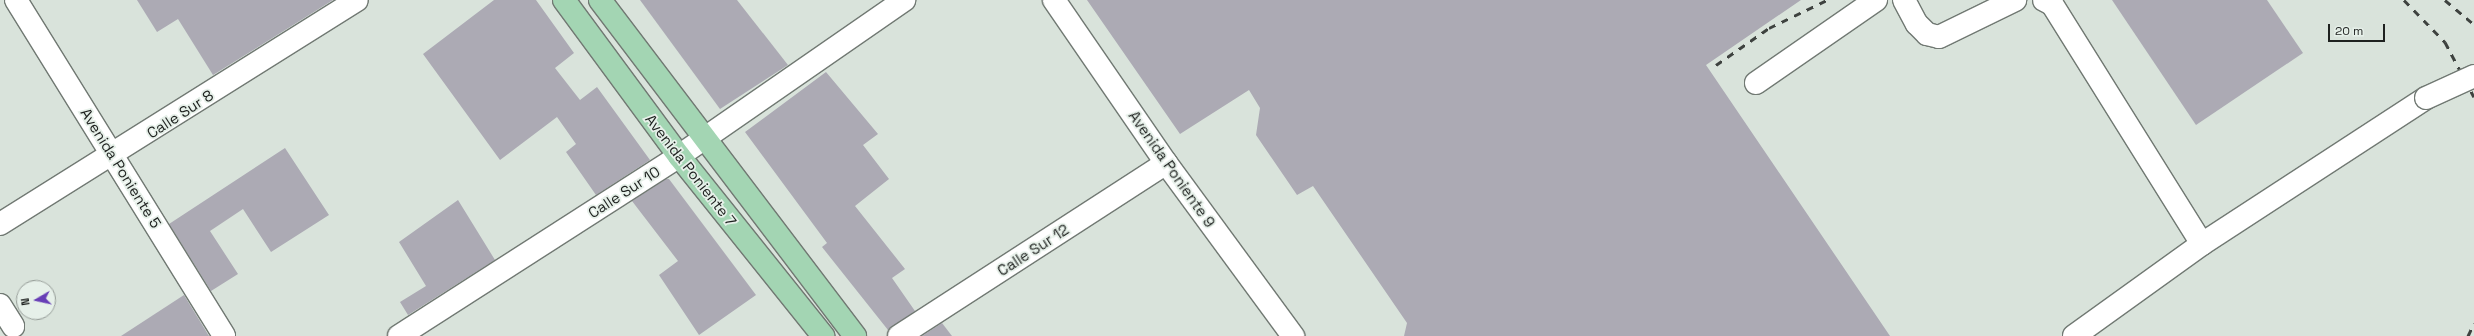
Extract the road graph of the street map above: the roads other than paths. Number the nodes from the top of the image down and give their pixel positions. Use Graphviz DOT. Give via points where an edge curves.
graph roads {
  1 [pos="16,0"];
  2 [pos="357,0"];
  3 [pos="564,0"];
  4 [pos="600,0"];
  5 [pos="904,0"];
  6 [pos="1054,0"];
  7 [pos="1876,0"];
  8 [pos="1904,0"];
  9 [pos="2015,0"];
  10 [pos="2044,0"];
  11 [pos="2474,76"];
  12 [pos="1756,83"];
  13 [pos="707,137"];
  14 [pos="114,156"];
  15 [pos="679,156"];
  16 [pos="1166,163"];
  17 [pos="0,224"];
  18 [pos="2202,244"];
  19 [pos="0,305"];
  20 [pos="13,326"];
  21 [pos="224,336"];
  22 [pos="399,336"];
  23 [pos="823,336"];
  24 [pos="855,336"];
  25 [pos="899,336"];
  26 [pos="1293,336"];
  27 [pos="2074,336"];
  1 -- 14 [label="street, Avenida Poniente 5"];
  2 -- 14 [label="street, Calle Sur 8"];
  3 -- 15 [label="main road, Avenida Poniente 7"];
  4 -- 13 [label="main road, Avenida Poniente 7"];
  5 -- 13 [label="street, Calle Sur 10"];
  6 -- 16 [label="street, Avenida Poniente 9"];
  7 -- 12 [label="street"];
  8 -- 9 [label="street" via="1917,24 1927,34 1939,37"];
  10 -- 18 [label="street" via="2052,4"];
  11 -- 18 [label="street, bridge" via="2426,98"];
  13 -- 15 [label="street, Calle Sur 10"];
  13 -- 24 [label="main road, Avenida Poniente 7"];
  14 -- 17 [label="street, Calle Sur 8"];
  14 -- 21 [label="street, Avenida Poniente 5"];
  15 -- 22 [label="street, Calle Sur 10"];
  15 -- 23 [label="main road, Avenida Poniente 7"];
  16 -- 25 [label="street, Calle Sur 12"];
  16 -- 26 [label="street, Avenida Poniente 9"];
  18 -- 27 [label="street"];
  19 -- 20 [label="street"];
}
